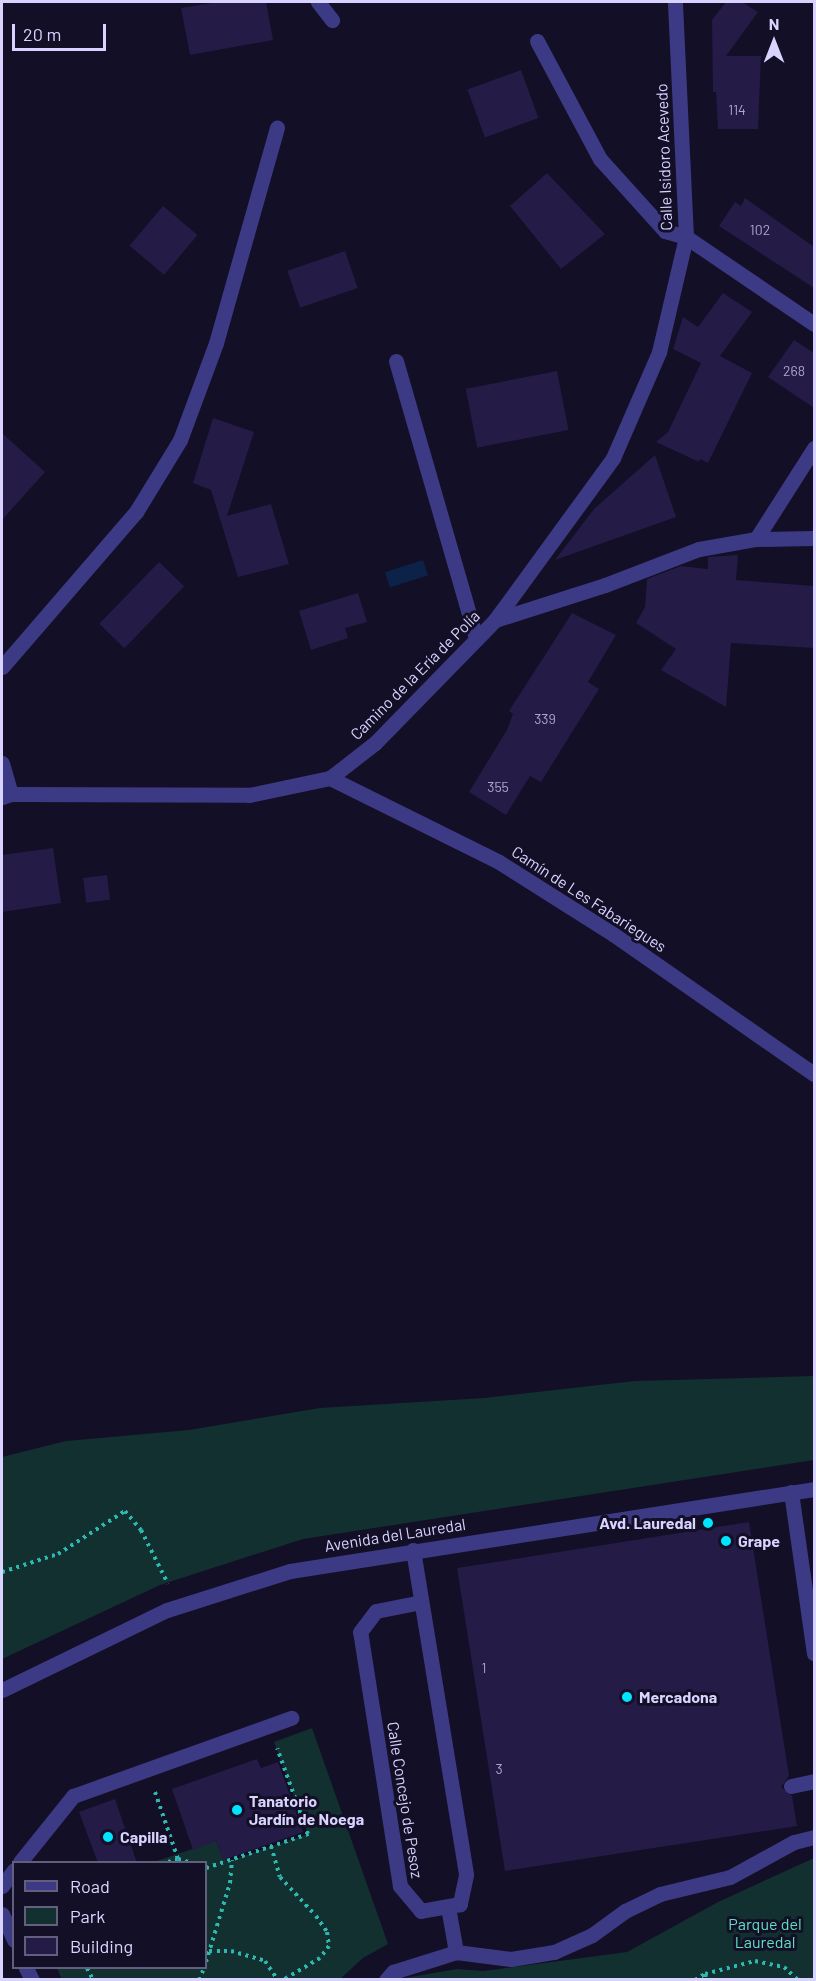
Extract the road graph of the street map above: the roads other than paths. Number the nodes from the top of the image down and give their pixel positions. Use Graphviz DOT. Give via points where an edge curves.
graph roads {
  1 [pos="318,2"];
  2 [pos="675,2"];
  3 [pos="332,20"];
  4 [pos="537,41"];
  5 [pos="278,127"];
  6 [pos="686,237"];
  7 [pos="814,324"];
  8 [pos="396,361"];
  9 [pos="814,448"];
  10 [pos="814,538"];
  11 [pos="756,539"];
  12 [pos="495,621"];
  13 [pos="476,639"];
  14 [pos="2,667"];
  15 [pos="2,764"];
  16 [pos="330,778"];
  17 [pos="6,795"];
  18 [pos="814,1074"];
  19 [pos="814,1489"];
  20 [pos="791,1492"];
  21 [pos="413,1550"];
  22 [pos="422,1602"];
  23 [pos="814,1653"];
  24 [pos="2,1690"];
  25 [pos="291,1718"];
  26 [pos="814,1781"];
  27 [pos="790,1786"];
  28 [pos="814,1837"];
  29 [pos="22,1861"];
  30 [pos="12,1873"];
  31 [pos="2,1886"];
  32 [pos="448,1906"];
  33 [pos="2,1914"];
  34 [pos="12,1936"];
  35 [pos="456,1953"];
  36 [pos="386,1980"];
  1 -- 3 [label="street"];
  2 -- 6 [label="street, Calle Isidoro Acevedo"];
  4 -- 6 [label="street" via="600,159 665,231"];
  5 -- 14 [label="street" via="216,343 180,440 136,512"];
  6 -- 7 [label="street"];
  6 -- 12 [label="street, Calle Isidoro Acevedo" via="659,352 613,458"];
  8 -- 13 [label="street"];
  9 -- 11 [label="street"];
  10 -- 11 [label="street, Camino de la Ería de Polía"];
  11 -- 12 [label="street, Camino de la Ería de Polía" via="699,549"];
  12 -- 13 [label="street, Camino de la Ería de Polía"];
  13 -- 16 [label="street, Camino de la Ería de Polía" via="375,743"];
  15 -- 17 [label="street"];
  16 -- 17 [label="street, Camino de la Ería de Polía" via="249,795"];
  16 -- 18 [label="street, Camín de Les Fabariegues" via="508,868 614,934"];
  19 -- 20 [label="street, Avenida del Lauredal"];
  20 -- 21 [label="street, Avenida del Lauredal"];
  20 -- 23 [label="street"];
  21 -- 22 [label="street"];
  21 -- 24 [label="street, Avenida del Lauredal" via="290,1571 178,1606"];
  22 -- 32 [label="street" via="466,1875 460,1904"];
  22 -- 32 [label="street, Calle Concejo de Pesoz" via="376,1611 360,1632 400,1886 422,1911"];
  25 -- 29 [label="street" via="73,1796"];
  26 -- 27 [label="street"];
  28 -- 35 [label="street" via="794,1842 730,1877 660,1894 625,1911 592,1935 554,1952 511,1959"];
  30 -- 31 [label="street"];
  32 -- 35 [label="street"];
  33 -- 34 [label="street"];
  35 -- 36 [label="street" via="393,1972"];
}
